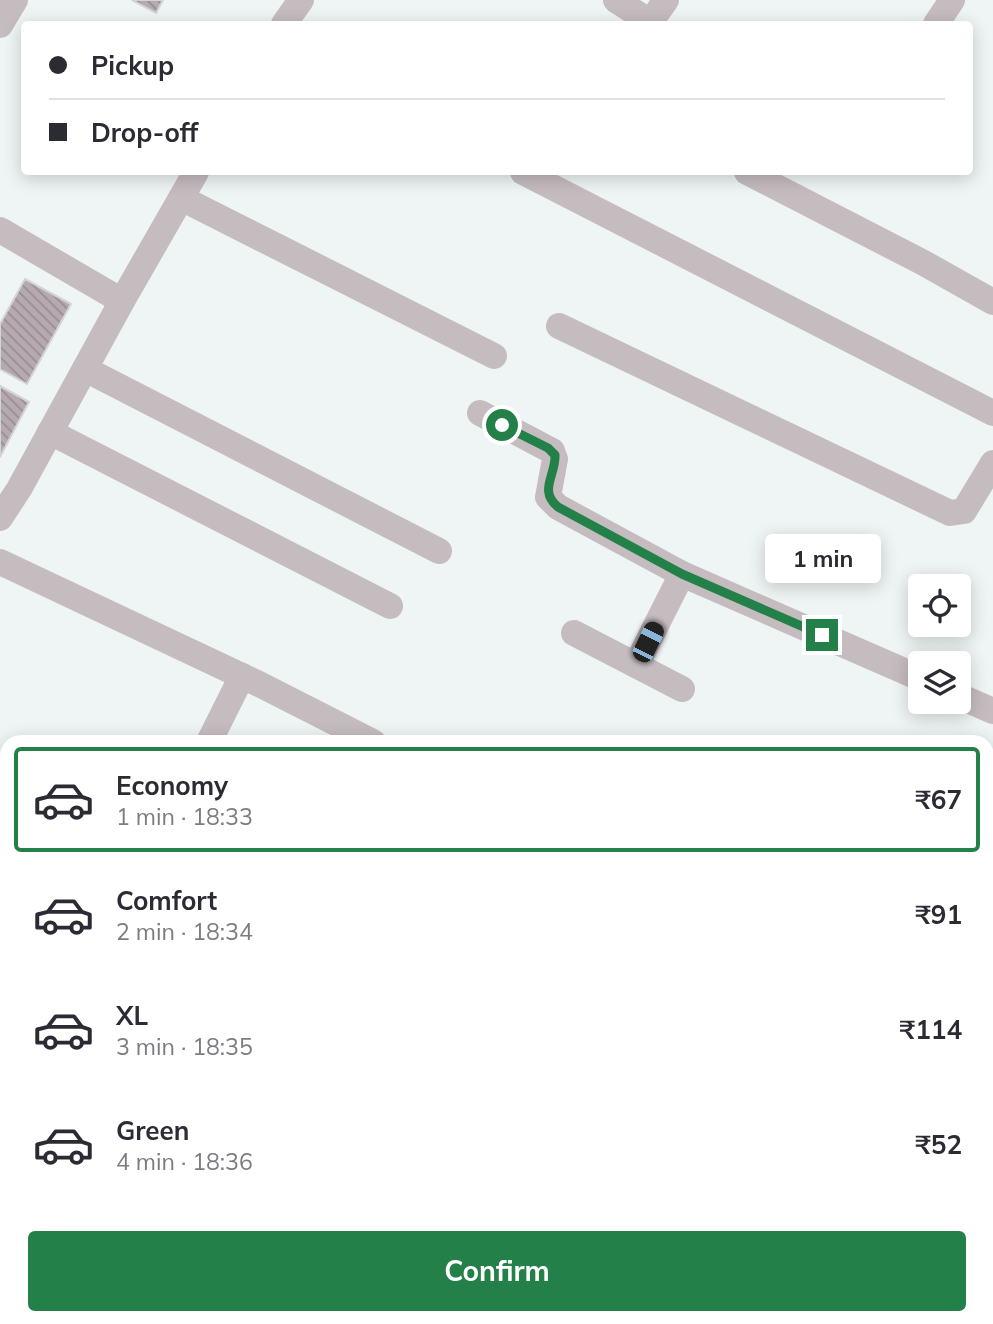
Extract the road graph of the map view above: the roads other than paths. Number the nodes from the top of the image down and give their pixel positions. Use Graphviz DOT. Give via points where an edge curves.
graph roads {
  1 [pos="15,0"];
  2 [pos="301,0"];
  3 [pos="616,0"];
  4 [pos="666,0"];
  5 [pos="952,0"];
  6 [pos="286,21"];
  7 [pos="647,21"];
  8 [pos="651,21"];
  9 [pos="938,21"];
  10 [pos="0,25"];
  11 [pos="194,175"];
  12 [pos="529,175"];
  13 [pos="753,175"];
  14 [pos="181,198"];
  15 [pos="0,230"];
  16 [pos="122,300"];
  17 [pos="993,302"];
  18 [pos="559,326"];
  19 [pos="494,356"];
  20 [pos="85,369"];
  21 [pos="480,413"];
  22 [pos="993,413"];
  23 [pos="50,432"];
  24 [pos="993,463"];
  25 [pos="9,485"];
  26 [pos="0,518"];
  27 [pos="439,551"];
  28 [pos="0,562"];
  29 [pos="682,574"];
  30 [pos="390,606"];
  31 [pos="574,633"];
  32 [pos="636,665"];
  33 [pos="908,673"];
  34 [pos="242,676"];
  35 [pos="682,689"];
  36 [pos="971,701"];
  37 [pos="993,711"];
  38 [pos="212,735"];
  39 [pos="359,735"];
  1 -- 10 [label="street"];
  2 -- 6 [label="street"];
  3 -- 7 [label="street"];
  4 -- 8 [label="street"];
  5 -- 9 [label="street"];
  11 -- 14 [label="street"];
  12 -- 22 [label="street"];
  13 -- 17 [label="street"];
  14 -- 16 [label="street"];
  14 -- 19 [label="street"];
  15 -- 16 [label="street"];
  16 -- 20 [label="street"];
  18 -- 24 [label="street" via="950,513 964,511"];
  20 -- 23 [label="street"];
  20 -- 27 [label="street"];
  21 -- 29 [label="street" via="552,451 551,502"];
  23 -- 25 [label="street"];
  23 -- 30 [label="street"];
  25 -- 26 [label="street"];
  28 -- 34 [label="street"];
  29 -- 32 [label="street"];
  29 -- 33 [label="street"];
  31 -- 32 [label="street"];
  32 -- 35 [label="street"];
  34 -- 38 [label="street"];
  34 -- 39 [label="street"];
  36 -- 37 [label="street"];
}
